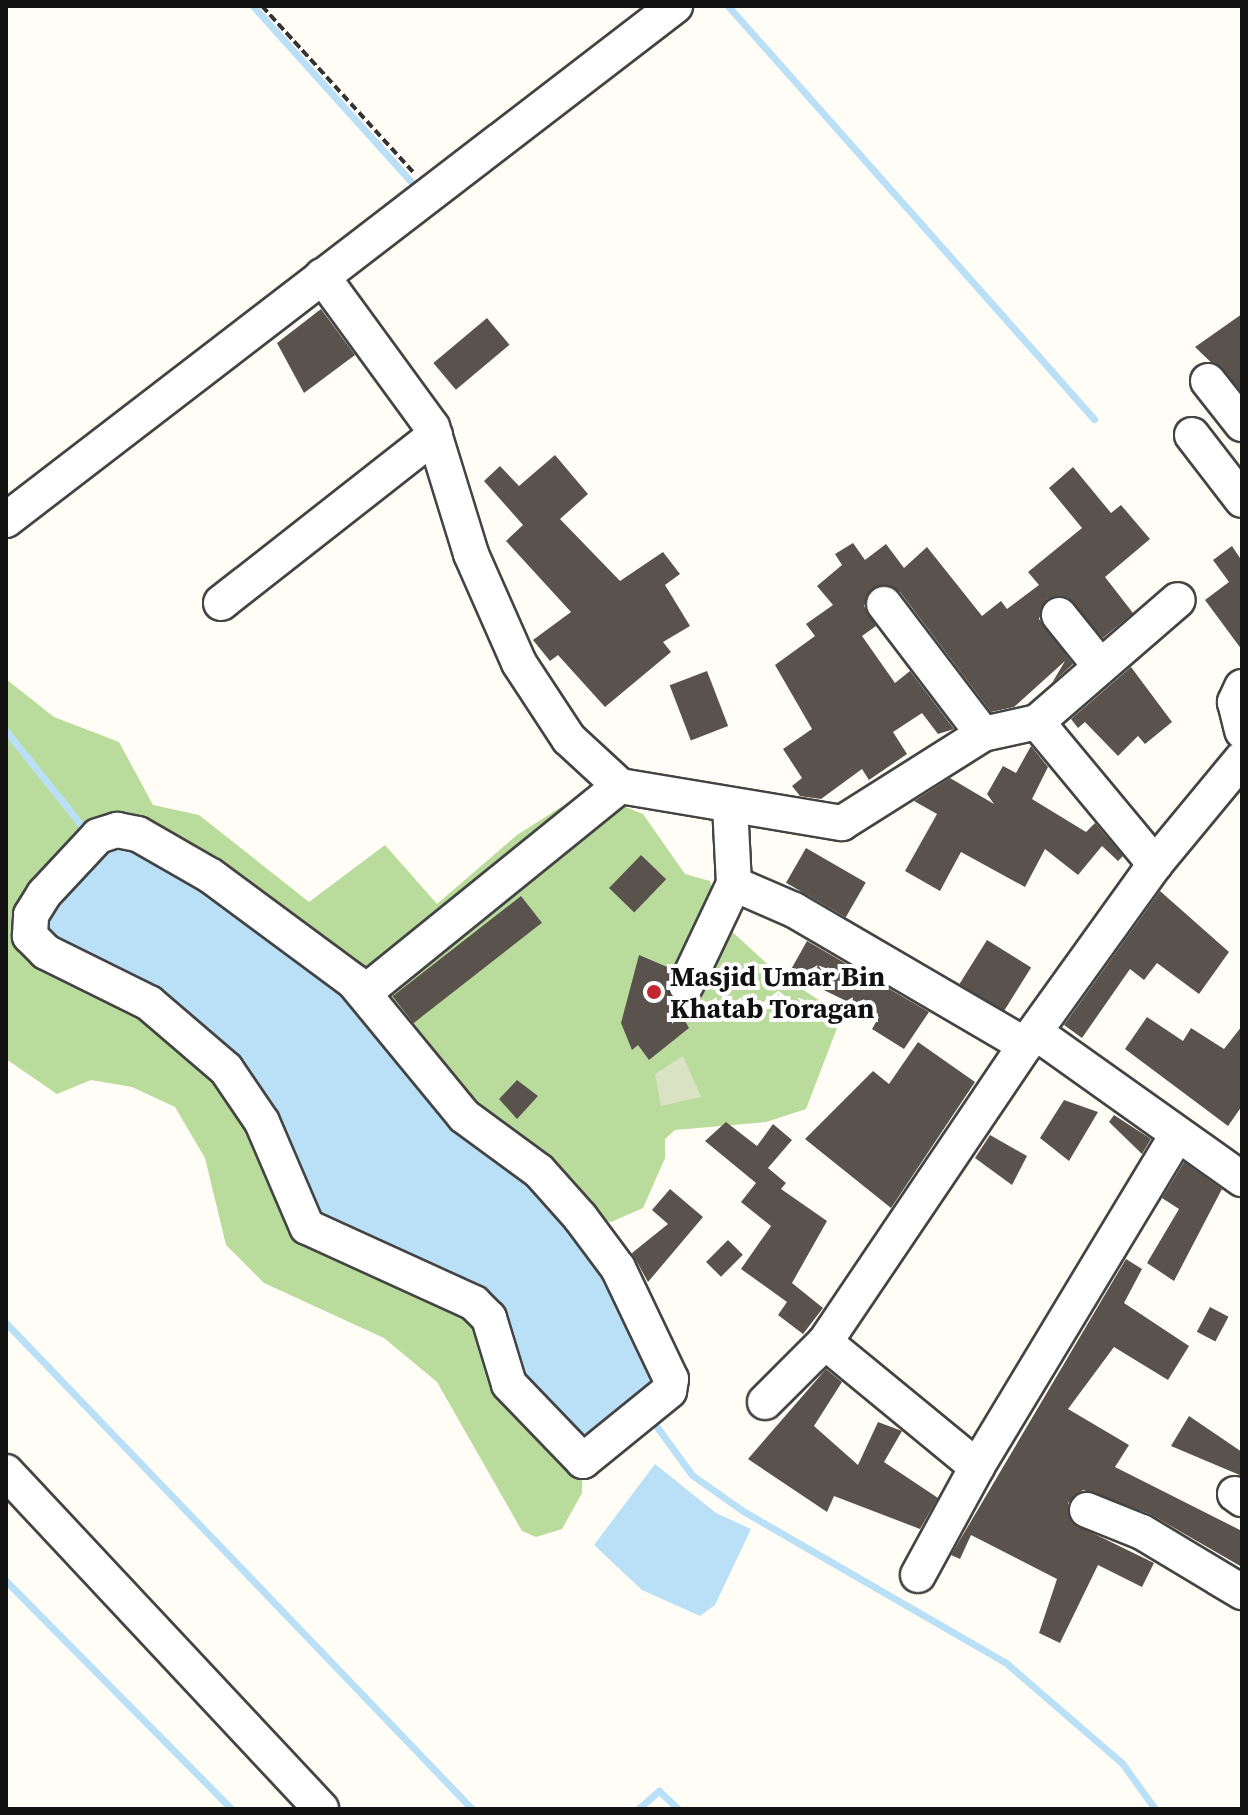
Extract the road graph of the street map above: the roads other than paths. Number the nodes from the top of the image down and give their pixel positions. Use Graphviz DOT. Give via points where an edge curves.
graph roads {
  1 [pos="675,6"];
  2 [pos="322,276"];
  3 [pos="1208,381"];
  4 [pos="1242,424"];
  5 [pos="435,435"];
  6 [pos="1192,435"];
  7 [pos="1242,500"];
  8 [pos="6,520"];
  9 [pos="1178,600"];
  10 [pos="221,603"];
  11 [pos="884,604"];
  12 [pos="1059,615"];
  13 [pos="1100,666"];
  14 [pos="1242,687"];
  15 [pos="1037,722"];
  16 [pos="1242,731"];
  17 [pos="983,734"];
  18 [pos="1236,781"];
  19 [pos="620,786"];
  20 [pos="730,806"];
  21 [pos="1155,864"];
  22 [pos="734,884"];
  23 [pos="686,985"];
  24 [pos="364,993"];
  25 [pos="1032,1040"];
  26 [pos="1177,1135"];
  27 [pos="1242,1179"];
  28 [pos="825,1342"];
  29 [pos="765,1402"];
  30 [pos="977,1467"];
  31 [pos="6,1472"];
  32 [pos="1087,1510"];
  33 [pos="918,1575"];
  34 [pos="1242,1592"];
  35 [pos="321,1809"];
  1 -- 2 [label="street" via="429,189"];
  2 -- 5 [label="street"];
  2 -- 8 [label="street"];
  3 -- 4 [label="street"];
  5 -- 10 [label="street"];
  5 -- 19 [label="street" via="471,554 519,663 569,739"];
  6 -- 7 [label="street"];
  9 -- 13 [label="street"];
  11 -- 17 [label="street"];
  12 -- 13 [label="street"];
  13 -- 15 [label="street"];
  14 -- 16 [label="street" via="1235,702"];
  15 -- 17 [label="street"];
  15 -- 21 [label="street"];
  17 -- 20 [label="street" via="842,823"];
  18 -- 21 [label="street"];
  19 -- 20 [label="street"];
  19 -- 24 [label="street"];
  20 -- 22 [label="street"];
  21 -- 25 [label="street"];
  22 -- 23 [label="street"];
  22 -- 25 [label="street" via="794,910"];
  24 -- 24 [label="street" via="464,1116 539,1171 580,1217 618,1268 671,1379 669,1391 583,1461 509,1384 489,1318 474,1303 307,1227 262,1122 226,1069 149,1003 37,945 28,926 34,907 90,844 138,834 303,939"];
  25 -- 26 [label="street"];
  25 -- 28 [label="street"];
  26 -- 27 [label="street"];
  26 -- 30 [label="street"];
  28 -- 29 [label="street"];
  28 -- 30 [label="street"];
  30 -- 33 [label="street"];
  31 -- 35 [label="street"];
  32 -- 34 [label="street" via="1142,1532"];
}
